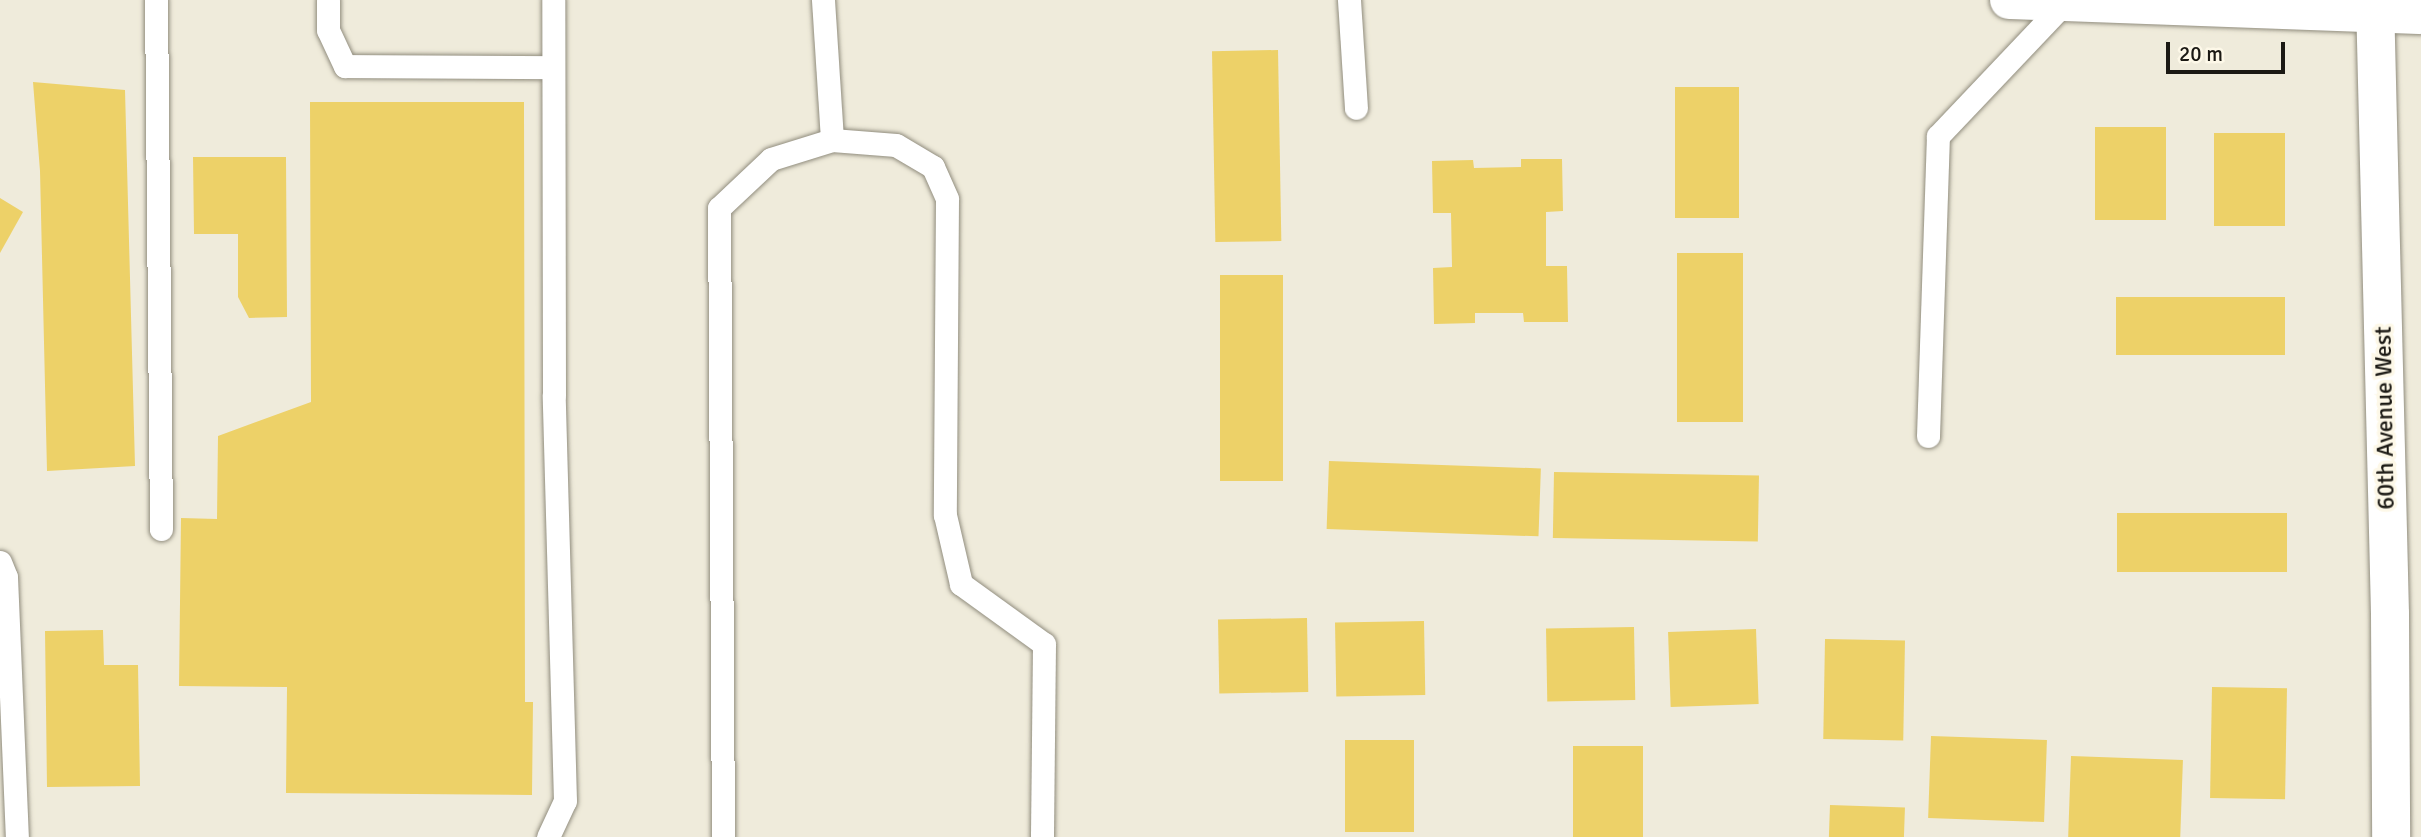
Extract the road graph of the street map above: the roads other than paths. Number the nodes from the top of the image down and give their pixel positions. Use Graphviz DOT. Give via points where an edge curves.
graph roads {
  1 [pos="156,0"];
  2 [pos="328,0"];
  3 [pos="553,0"];
  4 [pos="823,0"];
  5 [pos="1349,0"];
  6 [pos="2009,0"];
  7 [pos="2065,2"];
  8 [pos="2375,7"];
  9 [pos="2421,15"];
  10 [pos="553,67"];
  11 [pos="1356,108"];
  12 [pos="832,140"];
  13 [pos="1928,436"];
  14 [pos="161,529"];
  15 [pos="0,562"];
  16 [pos="2405,614"];
  17 [pos="17,837"];
  18 [pos="548,837"];
  19 [pos="723,837"];
  20 [pos="1042,837"];
  21 [pos="2391,837"];
  1 -- 14 [label="lane"];
  2 -- 10 [label="lane" via="328,30 345,66"];
  3 -- 10 [label="lane"];
  4 -- 12 [label="lane"];
  5 -- 11 [label="lane"];
  6 -- 7 [label="street"];
  7 -- 8 [label="street"];
  7 -- 13 [label="lane" via="1938,136"];
  8 -- 9 [label="street"];
  8 -- 16 [label="street, 60th Avenue West"];
  10 -- 18 [label="lane" via="554,395 565,801"];
  12 -- 19 [label="lane" via="771,159 719,208"];
  12 -- 20 [label="lane" via="896,145 933,167 947,199 945,515 961,584 1044,644"];
  15 -- 17 [label="lane" via="6,577"];
  16 -- 21 [label="street, 60th Avenue West"];
}
